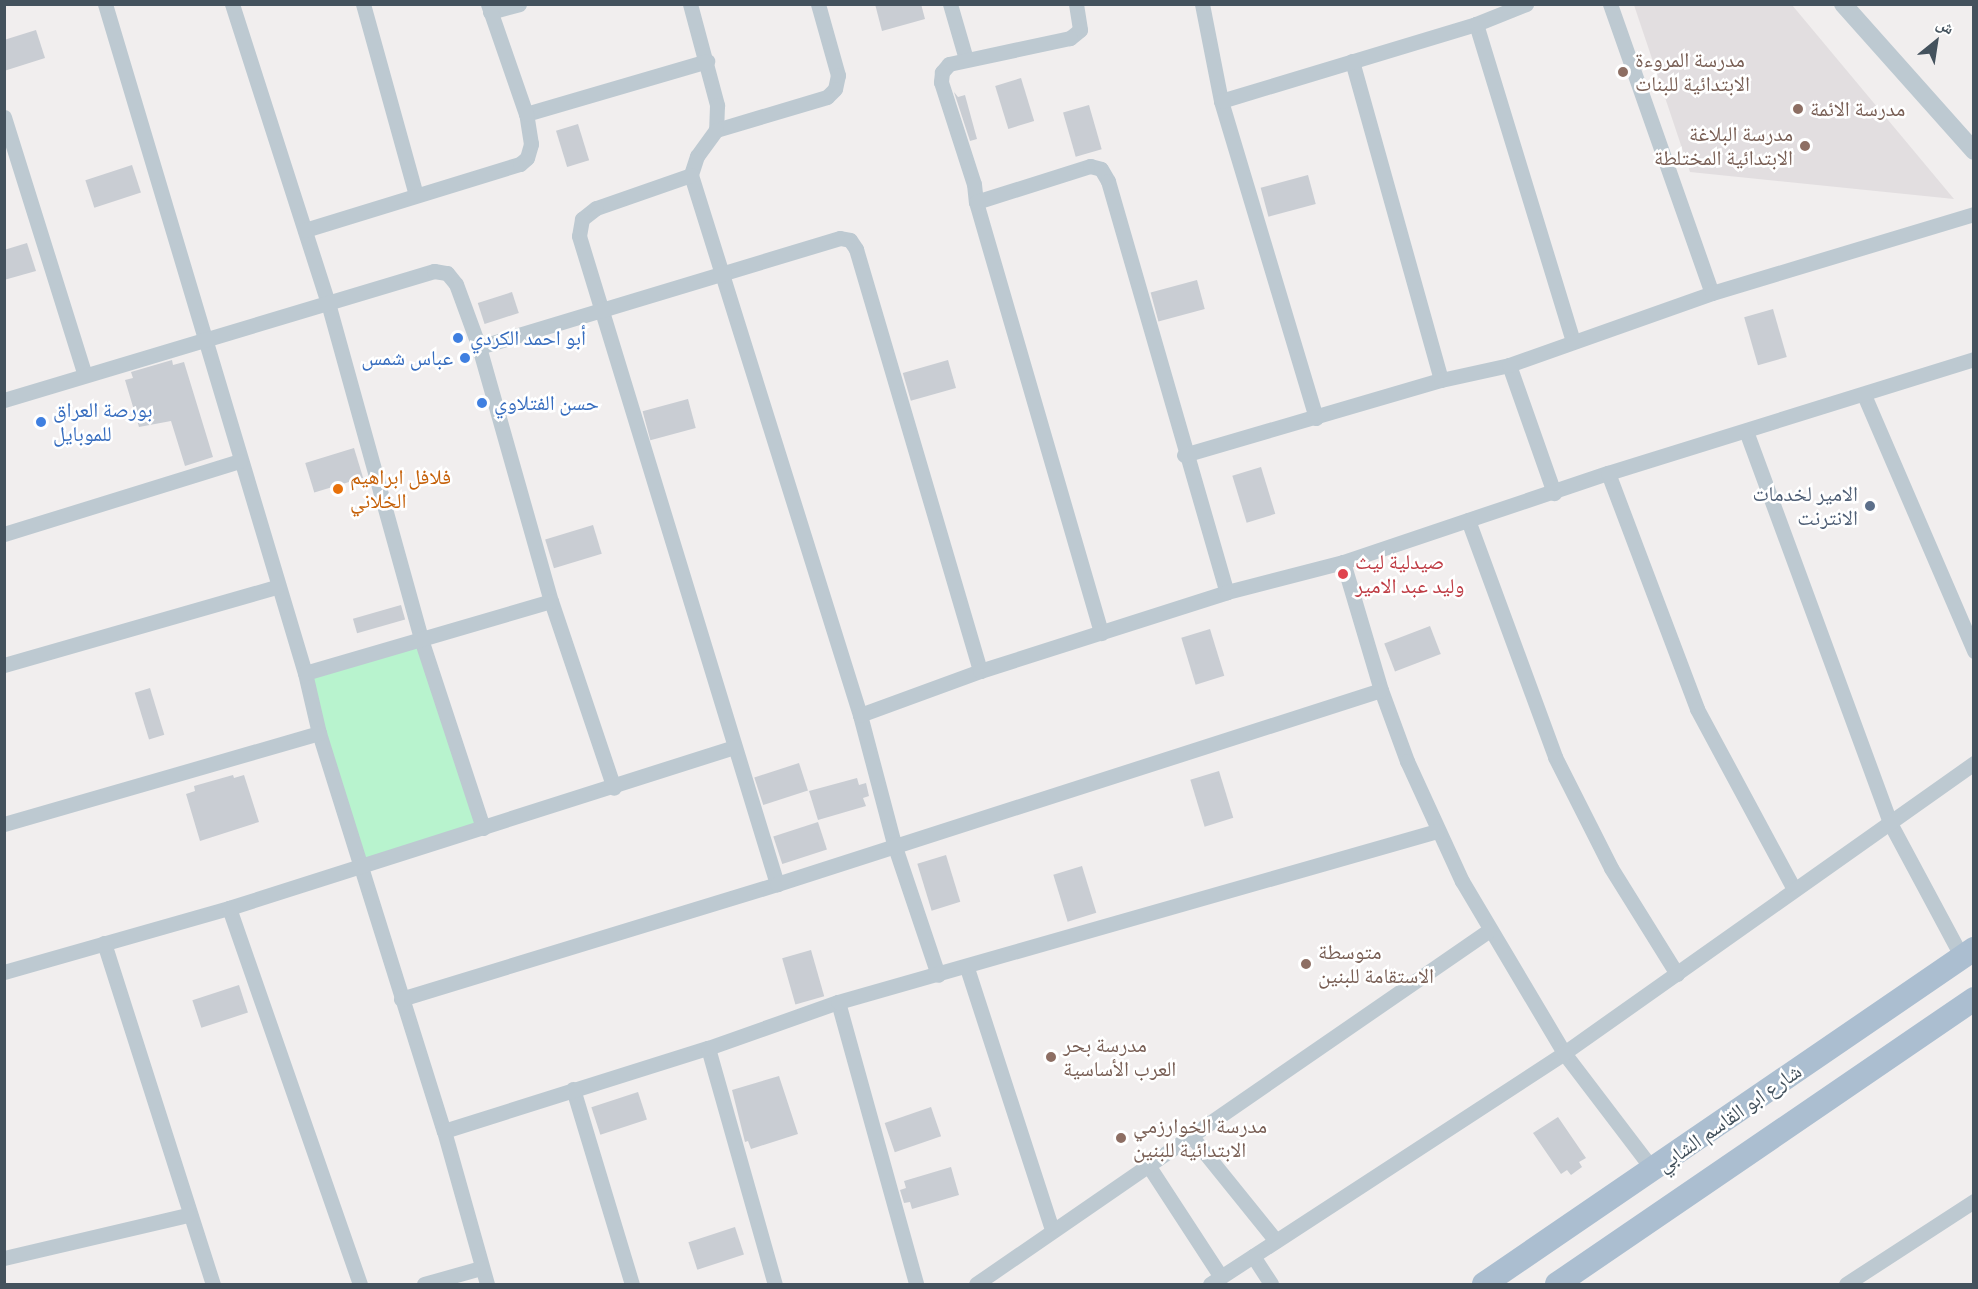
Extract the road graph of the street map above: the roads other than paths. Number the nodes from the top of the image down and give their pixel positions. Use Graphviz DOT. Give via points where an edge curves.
graph roads {
  1 [pos="105,4"];
  2 [pos="231,4"];
  3 [pos="363,4"];
  4 [pos="519,4"];
  5 [pos="690,4"];
  6 [pos="818,4"];
  7 [pos="950,4"];
  8 [pos="1076,4"];
  9 [pos="1526,4"];
  10 [pos="1610,4"];
  11 [pos="1843,4"];
  12 [pos="1203,5"];
  13 [pos="489,8"];
  14 [pos="1476,24"];
  15 [pos="966,59"];
  16 [pos="707,61"];
  17 [pos="1352,61"];
  18 [pos="1221,101"];
  19 [pos="526,114"];
  20 [pos="4,117"];
  21 [pos="716,130"];
  22 [pos="1974,151"];
  23 [pos="691,175"];
  24 [pos="416,195"];
  25 [pos="976,202"];
  26 [pos="1974,214"];
  27 [pos="305,230"];
  28 [pos="722,276"];
  29 [pos="1712,293"];
  30 [pos="328,303"];
  31 [pos="602,311"];
  32 [pos="204,341"];
  33 [pos="1573,342"];
  34 [pos="479,348"];
  35 [pos="1974,359"];
  36 [pos="1509,365"];
  37 [pos="85,375"];
  38 [pos="1441,380"];
  39 [pos="1864,394"];
  40 [pos="4,400"];
  41 [pos="1316,418"];
  42 [pos="1746,431"];
  43 [pos="1184,455"];
  44 [pos="240,461"];
  45 [pos="1608,473"];
  46 [pos="1554,493"];
  47 [pos="1468,520"];
  48 [pos="4,534"];
  49 [pos="1343,562"];
  50 [pos="276,587"];
  51 [pos="1227,592"];
  52 [pos="551,601"];
  53 [pos="1101,633"];
  54 [pos="421,639"];
  55 [pos="1974,651"];
  56 [pos="4,665"];
  57 [pos="980,671"];
  58 [pos="305,673"];
  59 [pos="1381,690"];
  60 [pos="860,715"];
  61 [pos="319,733"];
  62 [pos="734,747"];
  63 [pos="1974,763"];
  64 [pos="614,788"];
  65 [pos="1890,823"];
  66 [pos="4,824"];
  67 [pos="483,828"];
  68 [pos="1437,831"];
  69 [pos="894,844"];
  70 [pos="359,864"];
  71 [pos="777,885"];
  72 [pos="1794,889"];
  73 [pos="229,908"];
  74 [pos="1488,931"];
  75 [pos="104,943"];
  76 [pos="1968,953"];
  77 [pos="967,968"];
  78 [pos="4,972"];
  79 [pos="1677,974"];
  80 [pos="938,975"];
  81 [pos="401,999"];
  82 [pos="838,1002"];
  83 [pos="1972,1004"];
  84 [pos="708,1048"];
  85 [pos="1564,1053"];
  86 [pos="573,1089"];
  87 [pos="444,1131"];
  88 [pos="1193,1138"];
  89 [pos="1150,1168"];
  90 [pos="1653,1170"];
  91 [pos="1974,1201"];
  92 [pos="188,1215"];
  93 [pos="1052,1230"];
  94 [pos="1276,1241"];
  95 [pos="1253,1256"];
  96 [pos="4,1258"];
  97 [pos="481,1268"];
  98 [pos="1216,1281"];
  99 [pos="213,1284"];
  100 [pos="360,1284"];
  101 [pos="424,1284"];
  102 [pos="487,1284"];
  103 [pos="632,1284"];
  104 [pos="775,1284"];
  105 [pos="916,1284"];
  106 [pos="976,1284"];
  107 [pos="1271,1284"];
  108 [pos="1484,1284"];
  109 [pos="1557,1284"];
  110 [pos="1846,1284"];
  1 -- 32 [label="street"];
  2 -- 27 [label="street"];
  3 -- 24 [label="street"];
  4 -- 13 [label="street"];
  5 -- 16 [label="street"];
  6 -- 21 [label="street" via="838,75 835,89 827,97"];
  7 -- 15 [label="street"];
  8 -- 15 [label="street" via="1080,30 1070,38"];
  9 -- 14 [label="street"];
  10 -- 29 [label="street"];
  11 -- 22 [label="street"];
  12 -- 18 [label="street"];
  13 -- 19 [label="street"];
  14 -- 17 [label="street"];
  14 -- 33 [label="street"];
  15 -- 25 [label="street" via="948,64 941,82 974,184"];
  16 -- 19 [label="street"];
  16 -- 21 [label="street" via="717,105"];
  17 -- 18 [label="street"];
  17 -- 38 [label="street"];
  18 -- 41 [label="street"];
  19 -- 24 [label="street" via="531,144 527,158 520,164"];
  20 -- 37 [label="street"];
  21 -- 23 [label="street" via="697,156"];
  23 -- 28 [label="street"];
  23 -- 31 [label="street" via="596,208 582,219 579,236"];
  24 -- 27 [label="street"];
  25 -- 43 [label="street" via="1090,166 1101,170 1108,181"];
  25 -- 53 [label="street"];
  26 -- 29 [label="street"];
  27 -- 30 [label="street"];
  28 -- 31 [label="street"];
  28 -- 57 [label="street" via="840,238 850,240 856,249"];
  28 -- 60 [label="street"];
  29 -- 33 [label="street"];
  30 -- 32 [label="street"];
  30 -- 34 [label="street" via="434,271 447,273 456,284"];
  30 -- 54 [label="street"];
  31 -- 34 [label="street"];
  31 -- 62 [label="street"];
  32 -- 37 [label="street"];
  32 -- 44 [label="street"];
  33 -- 36 [label="street"];
  34 -- 52 [label="street"];
  35 -- 39 [label="street"];
  36 -- 38 [label="street"];
  36 -- 46 [label="street"];
  37 -- 40 [label="street"];
  38 -- 41 [label="street"];
  39 -- 42 [label="street"];
  39 -- 55 [label="street"];
  41 -- 43 [label="street"];
  42 -- 45 [label="street"];
  42 -- 65 [label="street"];
  43 -- 51 [label="street"];
  44 -- 48 [label="street"];
  44 -- 50 [label="street"];
  45 -- 46 [label="street"];
  45 -- 72 [label="street" via="1697,708"];
  46 -- 47 [label="street"];
  47 -- 49 [label="street"];
  47 -- 79 [label="street" via="1555,758 1611,868"];
  49 -- 51 [label="street"];
  49 -- 59 [label="street"];
  50 -- 56 [label="street"];
  50 -- 58 [label="street"];
  51 -- 53 [label="street"];
  52 -- 54 [label="street"];
  52 -- 64 [label="street"];
  53 -- 57 [label="street"];
  54 -- 58 [label="street"];
  54 -- 67 [label="street"];
  57 -- 60 [label="street"];
  58 -- 61 [label="street"];
  59 -- 68 [label="street"];
  59 -- 69 [label="street"];
  60 -- 69 [label="street"];
  61 -- 66 [label="street"];
  61 -- 70 [label="street"];
  62 -- 64 [label="street"];
  62 -- 71 [label="street"];
  63 -- 65 [label="street"];
  64 -- 67 [label="street"];
  65 -- 72 [label="street"];
  65 -- 76 [label="street"];
  67 -- 70 [label="street"];
  68 -- 74 [label="street"];
  68 -- 77 [label="street"];
  69 -- 71 [label="street"];
  69 -- 80 [label="street"];
  70 -- 73 [label="street"];
  70 -- 81 [label="street"];
  71 -- 81 [label="street"];
  72 -- 79 [label="street"];
  73 -- 75 [label="street"];
  73 -- 100 [label="street"];
  74 -- 85 [label="street"];
  74 -- 88 [label="street"];
  75 -- 78 [label="street"];
  75 -- 92 [label="street"];
  76 -- 90 [label="main road, شارع ابو القاسم الشابي"];
  77 -- 80 [label="street"];
  77 -- 93 [label="street"];
  79 -- 85 [label="street"];
  80 -- 82 [label="street"];
  81 -- 87 [label="street"];
  82 -- 84 [label="street"];
  82 -- 105 [label="street"];
  83 -- 109 [label="main road, شارع ابو القاسم الشابي"];
  84 -- 86 [label="street"];
  84 -- 104 [label="street"];
  85 -- 90 [label="street"];
  85 -- 94 [label="street"];
  86 -- 87 [label="street"];
  86 -- 103 [label="street"];
  87 -- 97 [label="street"];
  88 -- 89 [label="street"];
  88 -- 94 [label="street"];
  89 -- 93 [label="street"];
  89 -- 98 [label="street"];
  90 -- 108 [label="main road, شارع ابو القاسم الشابي"];
  91 -- 110 [label="street"];
  92 -- 96 [label="street"];
  92 -- 99 [label="street"];
  93 -- 106 [label="street"];
  94 -- 95 [label="street"];
  95 -- 98 [label="street"];
  95 -- 107 [label="street"];
  97 -- 101 [label="street"];
  97 -- 102 [label="street"];
}
